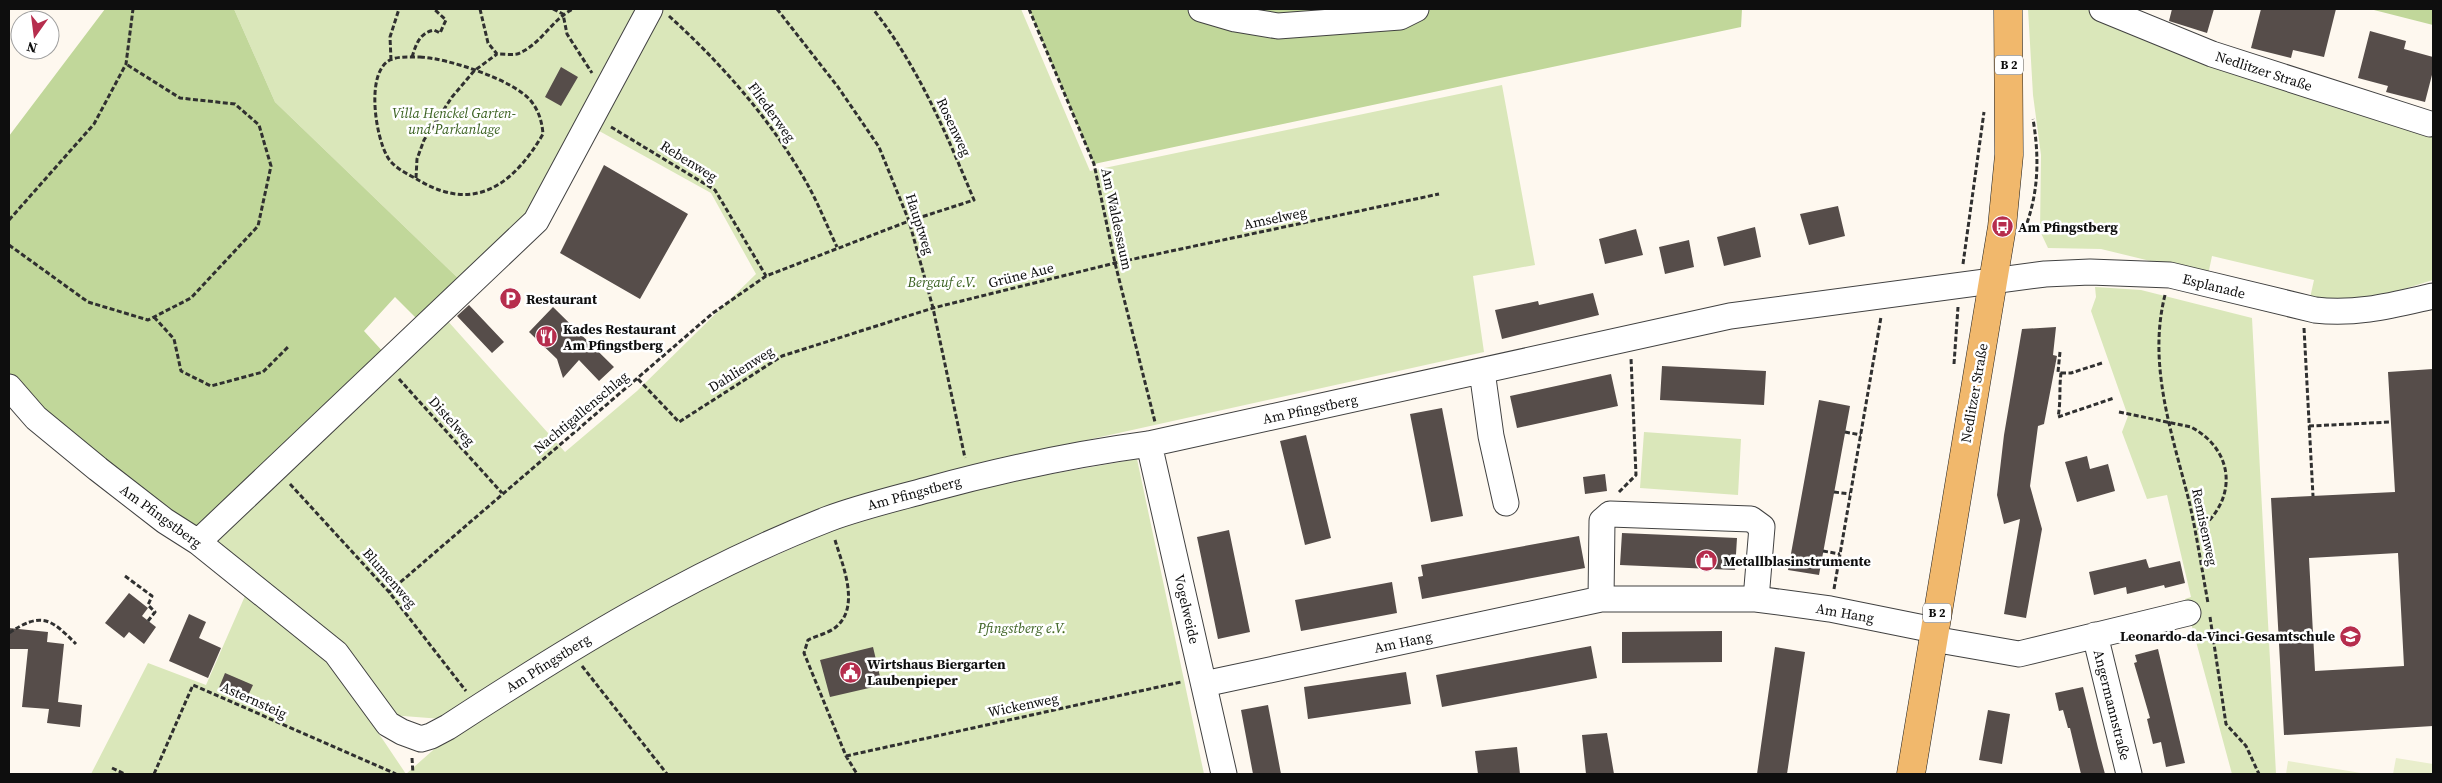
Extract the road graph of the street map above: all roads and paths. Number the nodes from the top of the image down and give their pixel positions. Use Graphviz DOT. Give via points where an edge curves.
graph roads {
  1 [pos="133,9"];
  2 [pos="399,9"];
  3 [pos="434,9"];
  4 [pos="480,9"];
  5 [pos="553,9"];
  6 [pos="573,9"];
  7 [pos="777,9"];
  8 [pos="873,9"];
  9 [pos="1029,9"];
  10 [pos="1201,9"];
  11 [pos="1416,9"];
  12 [pos="2008,9"];
  13 [pos="2102,9"];
  14 [pos="659,12"];
  15 [pos="563,14"];
  16 [pos="497,54"];
  17 [pos="412,57"];
  18 [pos="391,60"];
  19 [pos="126,64"];
  20 [pos="474,71"];
  21 [pos="595,78"];
  22 [pos="1984,109"];
  23 [pos="591,115"];
  24 [pos="2430,124"];
  25 [pos="416,178"];
  26 [pos="1439,194"];
  27 [pos="9,220"];
  28 [pos="909,221"];
  29 [pos="9,245"];
  30 [pos="837,247"];
  31 [pos="1115,263"];
  32 [pos="2170,275"];
  33 [pos="766,276"];
  34 [pos="1993,282"];
  35 [pos="1960,286"];
  36 [pos="1885,295"];
  37 [pos="2433,296"];
  38 [pos="2303,307"];
  39 [pos="933,308"];
  40 [pos="154,317"];
  41 [pos="1630,338"];
  42 [pos="288,347"];
  43 [pos="2060,352"];
  44 [pos="385,363"];
  45 [pos="2102,363"];
  46 [pos="1482,371"];
  47 [pos="2061,373"];
  48 [pos="638,379"];
  49 [pos="9,387"];
  50 [pos="2114,398"];
  51 [pos="2119,412"];
  52 [pos="2391,422"];
  53 [pos="2170,424"];
  54 [pos="2309,426"];
  55 [pos="1845,432"];
  56 [pos="1861,435"];
  57 [pos="1154,443"];
  58 [pos="276,469"];
  59 [pos="1636,475"];
  60 [pos="970,478"];
  61 [pos="1834,492"];
  62 [pos="502,494"];
  63 [pos="1850,494"];
  64 [pos="2313,496"];
  65 [pos="1506,503"];
  66 [pos="830,519"];
  67 [pos="2196,532"];
  68 [pos="198,542"];
  69 [pos="1823,551"];
  70 [pos="1840,554"];
  71 [pos="125,576"];
  72 [pos="390,592"];
  73 [pos="1602,599"];
  74 [pos="1756,599"];
  75 [pos="1830,609"];
  76 [pos="2188,613"];
  77 [pos="148,621"];
  78 [pos="9,632"];
  79 [pos="1934,634"];
  80 [pos="2095,635"];
  81 [pos="76,644"];
  82 [pos="569,650"];
  83 [pos="1204,684"];
  84 [pos="478,707"];
  85 [pos="846,756"];
  86 [pos="112,768"];
  87 [pos="125,774"];
  88 [pos="154,774"];
  89 [pos="396,774"];
  90 [pos="667,774"];
  91 [pos="857,774"];
  92 [pos="1224,774"];
  93 [pos="1911,774"];
  94 [pos="2129,774"];
  95 [pos="2259,774"];
  1 -- 19 [label="path"];
  2 -- 18 [label="path" via="390,38"];
  3 -- 17 [label="path" via="446,20 440,33 434,30 426,32 420,38"];
  4 -- 16 [label="path" via="488,43"];
  5 -- 15 [label="path"];
  6 -- 15 [label="path"];
  7 -- 28 [label="path, Hauptweg" via="838,87 879,147"];
  8 -- 28 [label="path, Rosenweg" via="895,37 938,114 974,200"];
  9 -- 31 [label="path, Am Waldessaum" via="1094,164"];
  10 -- 11 [label="street" via="1278,26 1400,17"];
  12 -- 34 [label="main road, Nedlitzer Straße / B 2" via="2009,155"];
  13 -- 24 [label="street, Nedlitzer Straße" via="2212,54"];
  14 -- 23 [label="street"];
  14 -- 30 [label="path, Fliederweg" via="696,40 736,82 774,132 810,188"];
  15 -- 16 [label="path" via="534,43 516,54"];
  15 -- 21 [label="path" via="567,34"];
  16 -- 20 [label="path"];
  17 -- 18 [label="path"];
  17 -- 20 [label="path" via="435,58 461,64"];
  18 -- 25 [label="path" via="383,66 378,82 374,106 378,135 388,158"];
  19 -- 27 [label="path" via="94,124"];
  19 -- 40 [label="path" via="180,98 235,104 259,125 271,166 258,226 191,298"];
  20 -- 25 [label="path" via="452,97 424,140 417,159"];
  20 -- 25 [label="path" via="517,89 530,100 538,112 543,134 529,158 510,178 476,195 449,193"];
  22 -- 35 [label="path"];
  23 -- 33 [label="path, Rebenweg" via="715,190"];
  23 -- 44 [label="street" via="536,221"];
  26 -- 31 [label="path, Amselweg"];
  28 -- 30 [label="path, Nachtigallenschlag"];
  28 -- 39 [label="path, Hauptweg"];
  29 -- 40 [label="path" via="88,302 148,320"];
  30 -- 33 [label="path, Nachtigallenschlag"];
  31 -- 39 [label="path, Grüne Aue"];
  31 -- 57 [label="path, Am Waldessaum"];
  32 -- 34 [label="street, Esplanade" via="2090,272 2045,274"];
  32 -- 38 [label="street, Esplanade"];
  32 -- 53 [label="path, Remisenweg" via="2160,314 2158,356"];
  33 -- 48 [label="path, Nachtigallenschlag" via="714,313"];
  34 -- 35 [label="street, Am Pfingstberg"];
  34 -- 79 [label="main road, Nedlitzer Straße / B 2"];
  35 -- 36 [label="street, Am Pfingstberg"];
  36 -- 41 [label="street, Am Pfingstberg" via="1730,316"];
  36 -- 56 [label="path"];
  37 -- 38 [label="street, Esplanade" via="2363,311 2333,312"];
  38 -- 54 [label="path"];
  39 -- 48 [label="path, Dahlienweg" via="782,356 679,422"];
  39 -- 60 [label="path, Hauptweg"];
  40 -- 42 [label="path" via="174,340 182,371 211,386 263,372"];
  41 -- 46 [label="street, Am Pfingstberg"];
  41 -- 59 [label="path"];
  43 -- 47 [label="path" via="2058,372"];
  44 -- 58 [label="street"];
  44 -- 62 [label="path, Distelweg"];
  45 -- 47 [label="path"];
  46 -- 57 [label="street, Am Pfingstberg"];
  46 -- 65 [label="street"];
  47 -- 50 [label="path" via="2058,417"];
  48 -- 62 [label="path, Nachtigallenschlag"];
  49 -- 68 [label="street, Am Pfingstberg" via="51,431 165,522"];
  51 -- 53 [label="path"];
  52 -- 54 [label="path"];
  53 -- 67 [label="path, Remisenweg"];
  53 -- 67 [label="path" via="2181,424 2200,432 2215,446 2224,465 2226,485 2220,508"];
  54 -- 64 [label="path"];
  55 -- 56 [label="path"];
  56 -- 63 [label="path"];
  57 -- 60 [label="street, Am Pfingstberg"];
  57 -- 83 [label="street, Vogelweide"];
  58 -- 68 [label="street"];
  58 -- 72 [label="path, Blumenweg"];
  60 -- 66 [label="street, Am Pfingstberg" via="862,507"];
  61 -- 63 [label="path"];
  62 -- 72 [label="path, Nachtigallenschlag"];
  63 -- 70 [label="path"];
  66 -- 82 [label="street, Am Pfingstberg" via="671,591"];
  66 -- 85 [label="path" via="848,586 848,598 836,627 808,640 804,653"];
  67 -- 95 [label="path, Remisenweg" via="2226,724 2246,746"];
  68 -- 84 [label="street, Am Pfingstberg" via="336,653 388,724 421,738 431,736"];
  69 -- 70 [label="path"];
  70 -- 75 [label="path"];
  71 -- 77 [label="path" via="152,596 148,605 156,612"];
  72 -- 84 [label="path, Blumenweg"];
  73 -- 74 [label="street, Am Hang"];
  73 -- 74 [label="street" via="1602,521 1610,514 1751,519 1762,528"];
  73 -- 83 [label="street, Am Hang"];
  74 -- 75 [label="street, Am Hang"];
  75 -- 79 [label="street, Am Hang"];
  76 -- 80 [label="street, Angermannstraße"];
  78 -- 81 [label="path" via="27,623 47,620"];
  79 -- 80 [label="street, Angermannstraße" via="2019,654"];
  79 -- 93 [label="main road, Nedlitzer Straße / B 2"];
  80 -- 94 [label="street, Angermannstraße"];
  82 -- 84 [label="street, Am Pfingstberg"];
  82 -- 90 [label="path"];
  83 -- 85 [label="path, Wickenweg" via="1174,683"];
  83 -- 92 [label="street, Vogelweide"];
  85 -- 91 [label="path"];
  86 -- 87 [label="path"];
  88 -- 89 [label="path, Asternsteig" via="193,686"];
}
